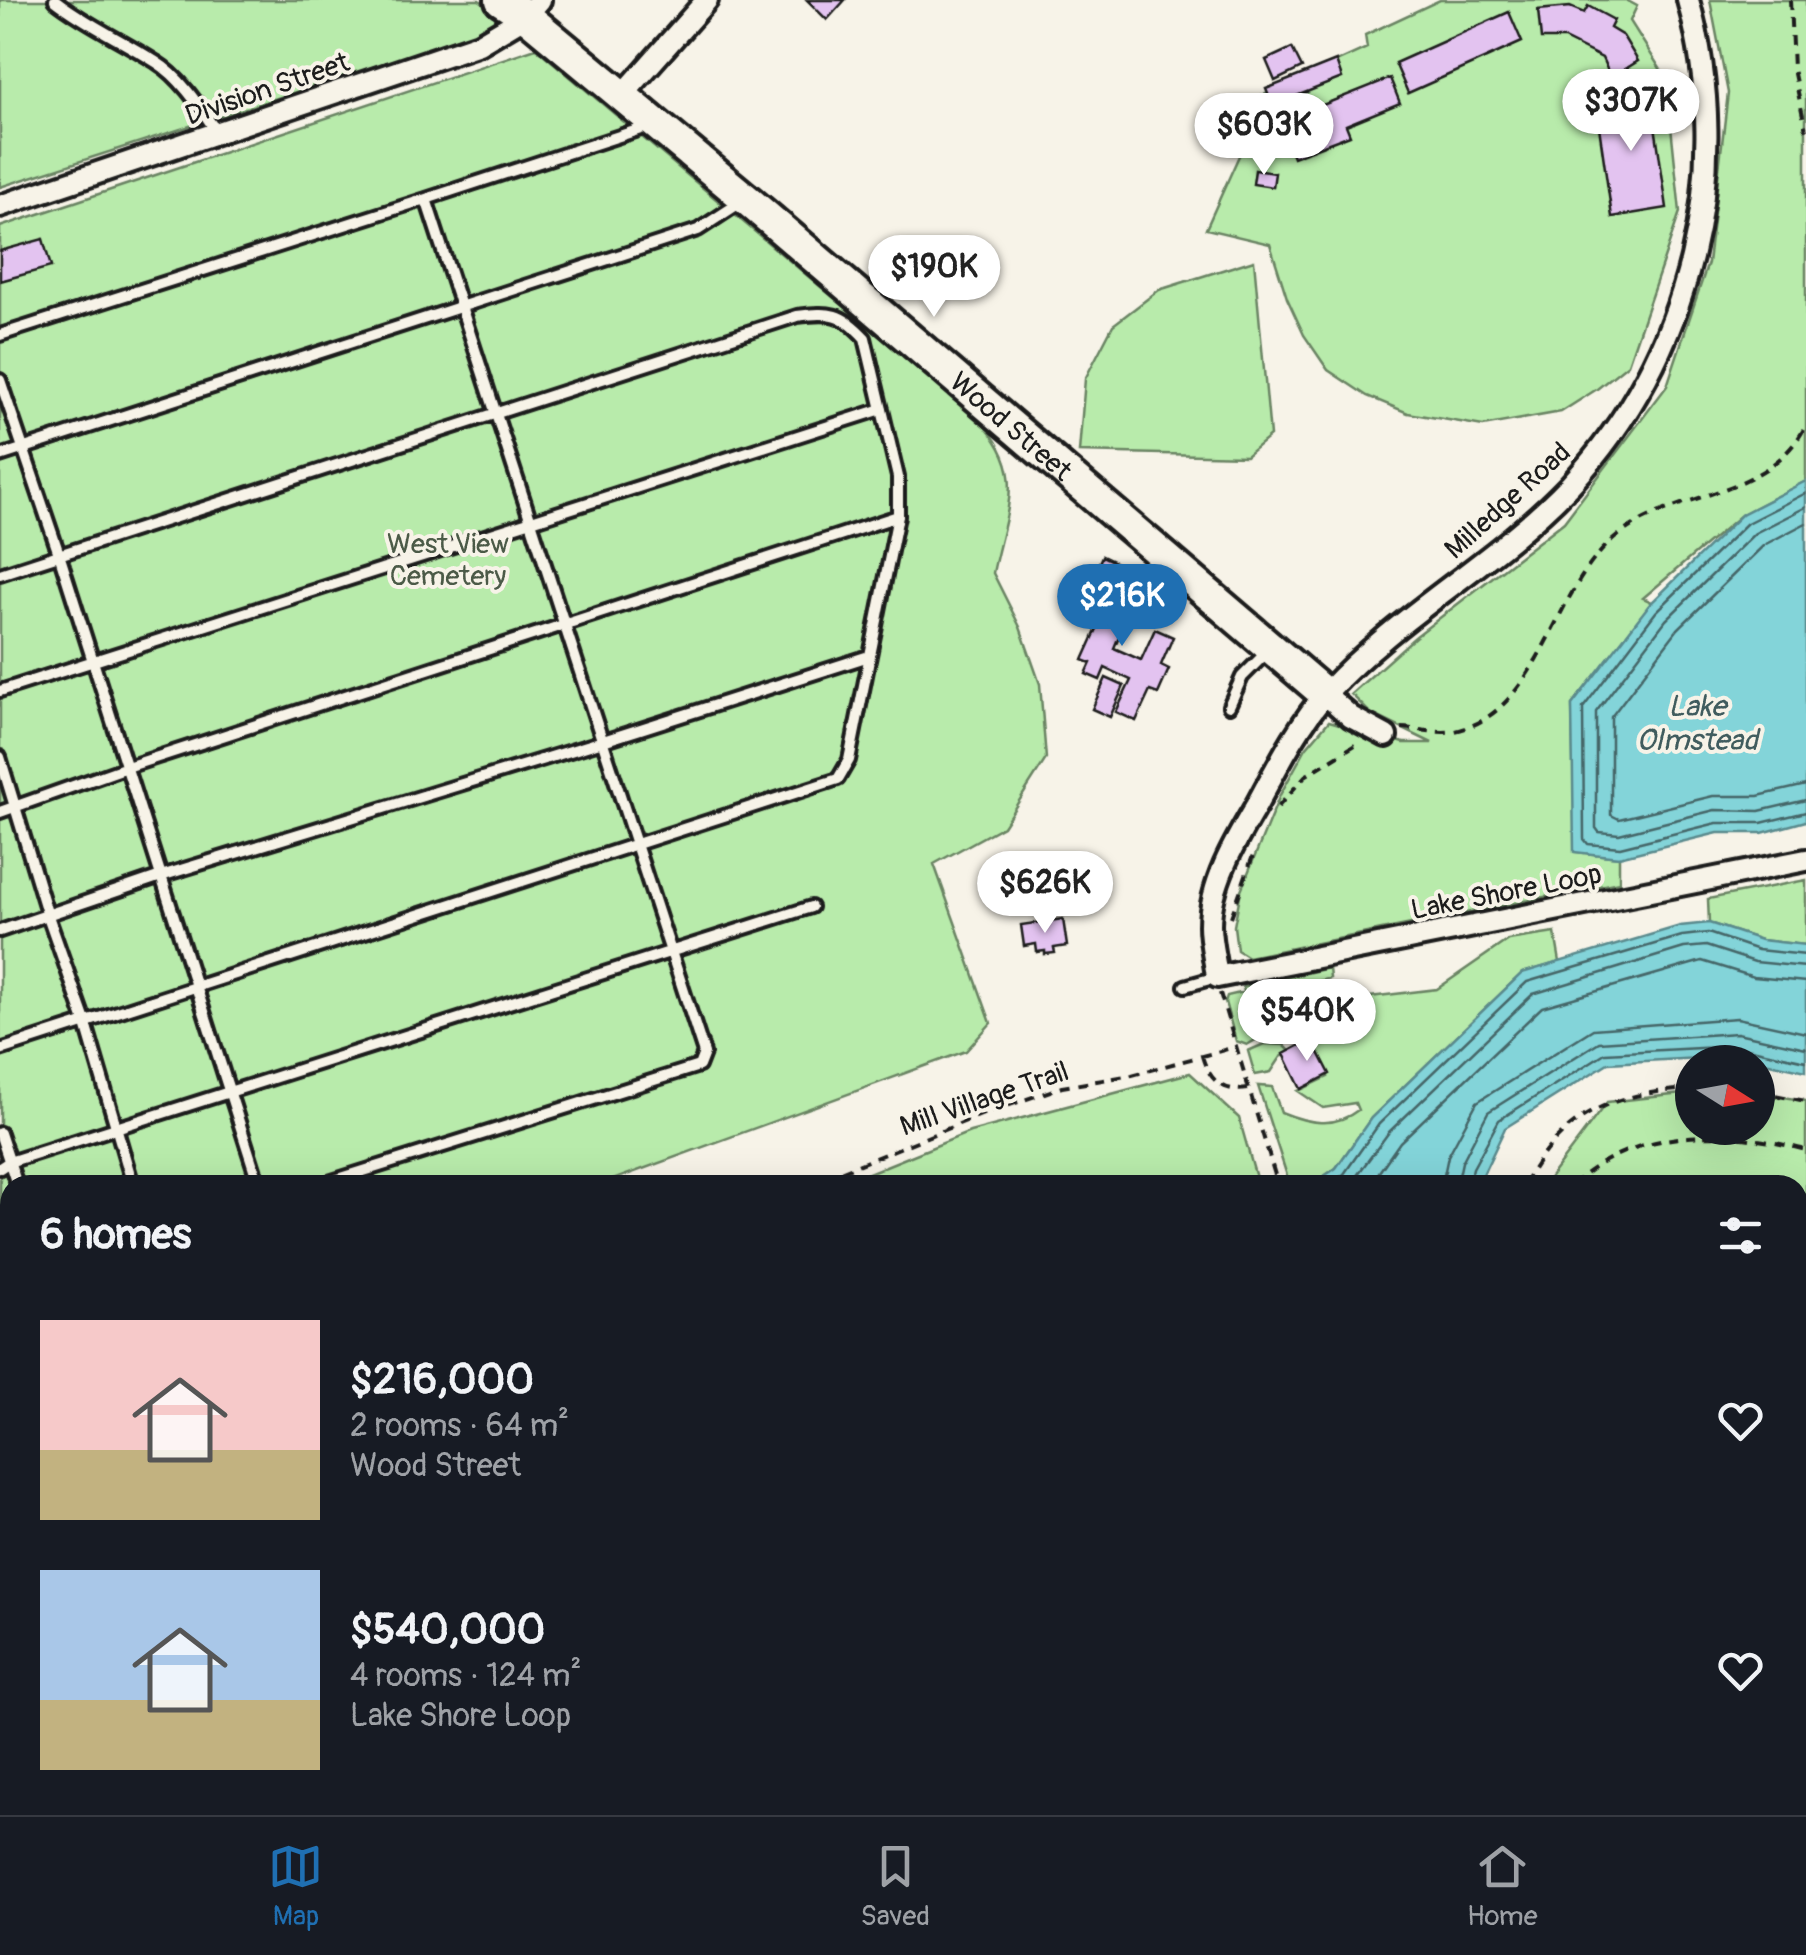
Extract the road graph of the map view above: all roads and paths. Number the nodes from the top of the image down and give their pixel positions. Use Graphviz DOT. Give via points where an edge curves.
graph roads {
  1 [pos="55,0"];
  2 [pos="707,0"];
  3 [pos="1688,0"];
  4 [pos="1790,0"];
  5 [pos="522,5"];
  6 [pos="622,96"];
  7 [pos="656,124"];
  8 [pos="1806,130"];
  9 [pos="218,134"];
  10 [pos="426,199"];
  11 [pos="746,199"];
  12 [pos="0,206"];
  13 [pos="463,308"];
  14 [pos="0,336"];
  15 [pos="0,380"];
  16 [pos="882,409"];
  17 [pos="496,415"];
  18 [pos="1806,425"];
  19 [pos="22,449"];
  20 [pos="0,456"];
  21 [pos="898,516"];
  22 [pos="532,520"];
  23 [pos="59,554"];
  24 [pos="0,574"];
  25 [pos="565,623"];
  26 [pos="1271,648"];
  27 [pos="869,656"];
  28 [pos="92,659"];
  29 [pos="0,691"];
  30 [pos="1325,694"];
  31 [pos="1228,706"];
  32 [pos="1394,732"];
  33 [pos="604,741"];
  34 [pos="0,758"];
  35 [pos="127,767"];
  36 [pos="16,806"];
  37 [pos="0,812"];
  38 [pos="1270,816"];
  39 [pos="636,843"];
  40 [pos="1257,845"];
  41 [pos="1806,860"];
  42 [pos="161,876"];
  43 [pos="810,907"];
  44 [pos="48,916"];
  45 [pos="1228,926"];
  46 [pos="0,931"];
  47 [pos="672,951"];
  48 [pos="1224,984"];
  49 [pos="1185,986"];
  50 [pos="196,987"];
  51 [pos="86,1024"];
  52 [pos="1235,1047"];
  53 [pos="0,1050"];
  54 [pos="1202,1056"];
  55 [pos="1248,1090"];
  56 [pos="1675,1091"];
  57 [pos="230,1092"];
  58 [pos="1775,1096"];
  59 [pos="1806,1102"];
  60 [pos="114,1128"];
  61 [pos="0,1133"];
  62 [pos="1806,1150"];
  63 [pos="5,1165"];
  64 [pos="130,1175"];
  65 [pos="256,1175"];
  66 [pos="352,1175"];
  67 [pos="833,1175"];
  68 [pos="1275,1175"];
  69 [pos="1531,1175"];
  70 [pos="1584,1175"];
  1 -- 9 [label="lane" via="84,24 160,64"];
  2 -- 6 [label="street"];
  3 -- 30 [label="street, Milledge Road" via="1708,156 1700,229 1662,348 1600,450 1567,488"];
  4 -- 8 [label="path" via="1793,69"];
  5 -- 6 [label="street, Wood Street"];
  5 -- 9 [label="street, Division Street" via="479,44"];
  6 -- 7 [label="street, Wood Street"];
  7 -- 10 [label="lane"];
  7 -- 11 [label="street, Wood Street"];
  9 -- 12 [label="street, Division Street"];
  10 -- 13 [label="lane"];
  10 -- 14 [label="lane"];
  11 -- 13 [label="lane" via="698,230"];
  11 -- 26 [label="street, Wood Street"];
  13 -- 17 [label="lane"];
  13 -- 19 [label="lane"];
  15 -- 19 [label="lane"];
  16 -- 17 [label="lane" via="865,338 830,312 797,316"];
  16 -- 21 [label="lane" via="898,477"];
  16 -- 22 [label="lane"];
  17 -- 22 [label="lane"];
  17 -- 23 [label="lane"];
  18 -- 32 [label="path" via="1795,446 1763,471 1652,513 1614,538 1590,564 1522,682 1497,712 1450,732"];
  19 -- 20 [label="lane"];
  19 -- 23 [label="lane"];
  21 -- 25 [label="lane"];
  21 -- 27 [label="lane"];
  22 -- 25 [label="lane"];
  22 -- 28 [label="lane"];
  23 -- 24 [label="lane"];
  23 -- 28 [label="lane"];
  25 -- 33 [label="lane"];
  25 -- 35 [label="lane"];
  26 -- 30 [label="street, Wood Street"];
  26 -- 31 [label="lane" via="1242,677"];
  27 -- 33 [label="lane"];
  27 -- 39 [label="lane" via="850,760 838,780"];
  28 -- 29 [label="lane"];
  28 -- 35 [label="lane"];
  30 -- 32 [label="street, Wood Street" via="1351,717"];
  30 -- 48 [label="street, Milledge Road" via="1228,858 1210,924"];
  32 -- 38 [label="path" via="1329,759"];
  33 -- 39 [label="lane"];
  33 -- 42 [label="lane"];
  34 -- 36 [label="lane"];
  35 -- 36 [label="lane"];
  35 -- 42 [label="lane"];
  36 -- 37 [label="lane"];
  36 -- 44 [label="lane"];
  39 -- 47 [label="lane"];
  39 -- 50 [label="lane"];
  40 -- 45 [label="path"];
  41 -- 48 [label="street, Lake Shore Loop"];
  42 -- 44 [label="lane"];
  42 -- 50 [label="lane"];
  43 -- 47 [label="lane"];
  44 -- 46 [label="lane"];
  44 -- 51 [label="lane"];
  47 -- 57 [label="lane"];
  47 -- 66 [label="lane" via="704,1054 699,1066"];
  48 -- 49 [label="lane"];
  48 -- 52 [label="path" via="1220,993"];
  50 -- 51 [label="lane"];
  50 -- 57 [label="lane"];
  51 -- 53 [label="lane"];
  51 -- 60 [label="lane"];
  52 -- 54 [label="path, Mill Village Trail"];
  52 -- 55 [label="path"];
  54 -- 55 [label="path" via="1222,1086"];
  54 -- 67 [label="path, Mill Village Trail" via="1062,1087"];
  55 -- 68 [label="path"];
  56 -- 69 [label="path" via="1608,1102 1583,1115"];
  57 -- 60 [label="lane"];
  57 -- 65 [label="lane"];
  58 -- 59 [label="path"];
  60 -- 63 [label="lane"];
  60 -- 64 [label="lane"];
  61 -- 63 [label="lane"];
  62 -- 70 [label="path" via="1740,1136 1664,1140 1627,1149"];
}
